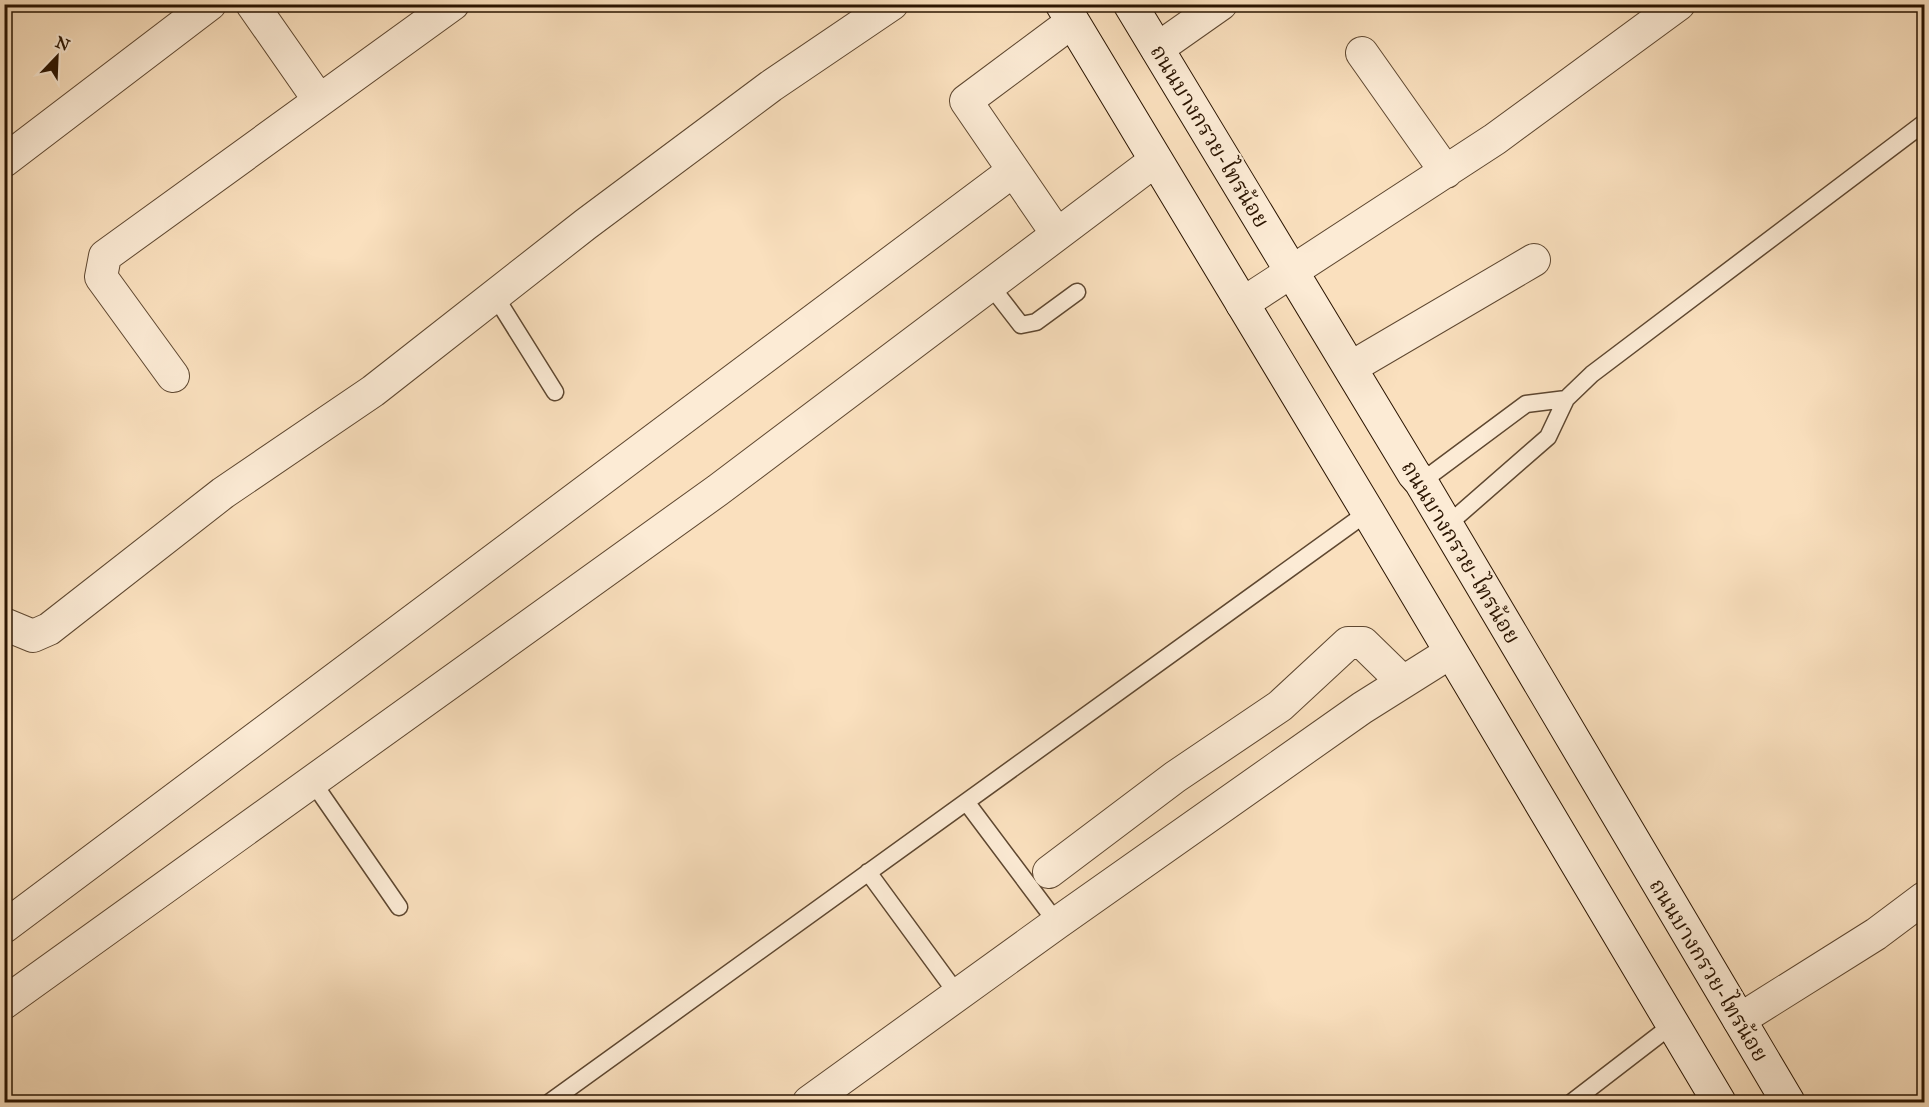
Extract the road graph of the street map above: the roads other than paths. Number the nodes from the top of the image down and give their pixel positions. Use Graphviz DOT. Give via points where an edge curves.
graph roads {
  1 [pos="210,4"];
  2 [pos="252,4"];
  3 [pos="453,4"];
  4 [pos="892,4"];
  5 [pos="1130,4"];
  6 [pos="1221,4"];
  7 [pos="1679,4"];
  8 [pos="1067,13"];
  9 [pos="1157,49"];
  10 [pos="1362,53"];
  11 [pos="319,100"];
  12 [pos="1924,123"];
  13 [pos="1156,160"];
  14 [pos="4,161"];
  15 [pos="1013,171"];
  16 [pos="1446,172"];
  17 [pos="1057,234"];
  18 [pos="1534,260"];
  19 [pos="1292,273"];
  20 [pos="990,285"];
  21 [pos="1077,292"];
  22 [pos="495,296"];
  23 [pos="1242,304"];
  24 [pos="1350,368"];
  25 [pos="173,376"];
  26 [pos="555,392"];
  27 [pos="1566,399"];
  28 [pos="1421,482"];
  29 [pos="1368,512"];
  30 [pos="1446,526"];
  31 [pos="4,624"];
  32 [pos="1451,652"];
  33 [pos="1403,682"];
  34 [pos="312,781"];
  35 [pos="967,803"];
  36 [pos="867,872"];
  37 [pos="1049,872"];
  38 [pos="1924,898"];
  39 [pos="399,907"];
  40 [pos="1057,923"];
  41 [pos="4,927"];
  42 [pos="958,995"];
  43 [pos="4,1003"];
  44 [pos="1739,1020"];
  45 [pos="1672,1025"];
  46 [pos="550,1102"];
  47 [pos="809,1102"];
  48 [pos="1572,1102"];
  49 [pos="1719,1102"];
  50 [pos="1788,1102"];
  1 -- 14 [label="street"];
  2 -- 11 [label="street"];
  3 -- 11 [label="street"];
  4 -- 22 [label="street" via="771,86"];
  5 -- 9 [label="main road, ถนนบางกรวย-ไทรน้อย"];
  6 -- 9 [label="street"];
  7 -- 16 [label="street"];
  8 -- 13 [label="main road"];
  8 -- 15 [label="street" via="966,102"];
  9 -- 19 [label="main road, ถนนบางกรวย-ไทรน้อย"];
  10 -- 16 [label="street"];
  11 -- 25 [label="street" via="105,256 101,277"];
  12 -- 27 [label="lane" via="1592,374"];
  13 -- 17 [label="street"];
  13 -- 23 [label="main road"];
  15 -- 17 [label="street"];
  15 -- 41 [label="street"];
  16 -- 19 [label="street"];
  17 -- 20 [label="street"];
  18 -- 24 [label="street"];
  19 -- 23 [label="street"];
  19 -- 24 [label="main road, ถนนบางกรวย-ไทรน้อย"];
  20 -- 21 [label="lane" via="1021,325 1036,322"];
  20 -- 34 [label="street" via="718,490"];
  22 -- 26 [label="lane"];
  22 -- 31 [label="street" via="373,391 223,493 49,629 33,636"];
  23 -- 29 [label="main road"];
  24 -- 28 [label="main road, ถนนบางกรวย-ไทรน้อย"];
  27 -- 28 [label="lane" via="1526,404"];
  27 -- 30 [label="lane" via="1548,436"];
  28 -- 30 [label="main road, ถนนบางกรวย-ไทรน้อย"];
  29 -- 32 [label="main road"];
  29 -- 35 [label="lane"];
  30 -- 44 [label="main road, ถนนบางกรวย-ไทรน้อย"];
  32 -- 33 [label="street"];
  32 -- 45 [label="main road"];
  33 -- 37 [label="street" via="1363,644 1348,643 1280,706 1175,777"];
  33 -- 40 [label="street"];
  34 -- 39 [label="lane"];
  34 -- 43 [label="street"];
  35 -- 36 [label="lane"];
  35 -- 40 [label="lane"];
  36 -- 42 [label="lane"];
  36 -- 46 [label="lane"];
  38 -- 44 [label="street" via="1876,934"];
  40 -- 42 [label="street"];
  42 -- 47 [label="street"];
  44 -- 50 [label="main road, ถนนบางกรวย-ไทรน้อย"];
  45 -- 48 [label="lane"];
  45 -- 49 [label="main road"];
}
